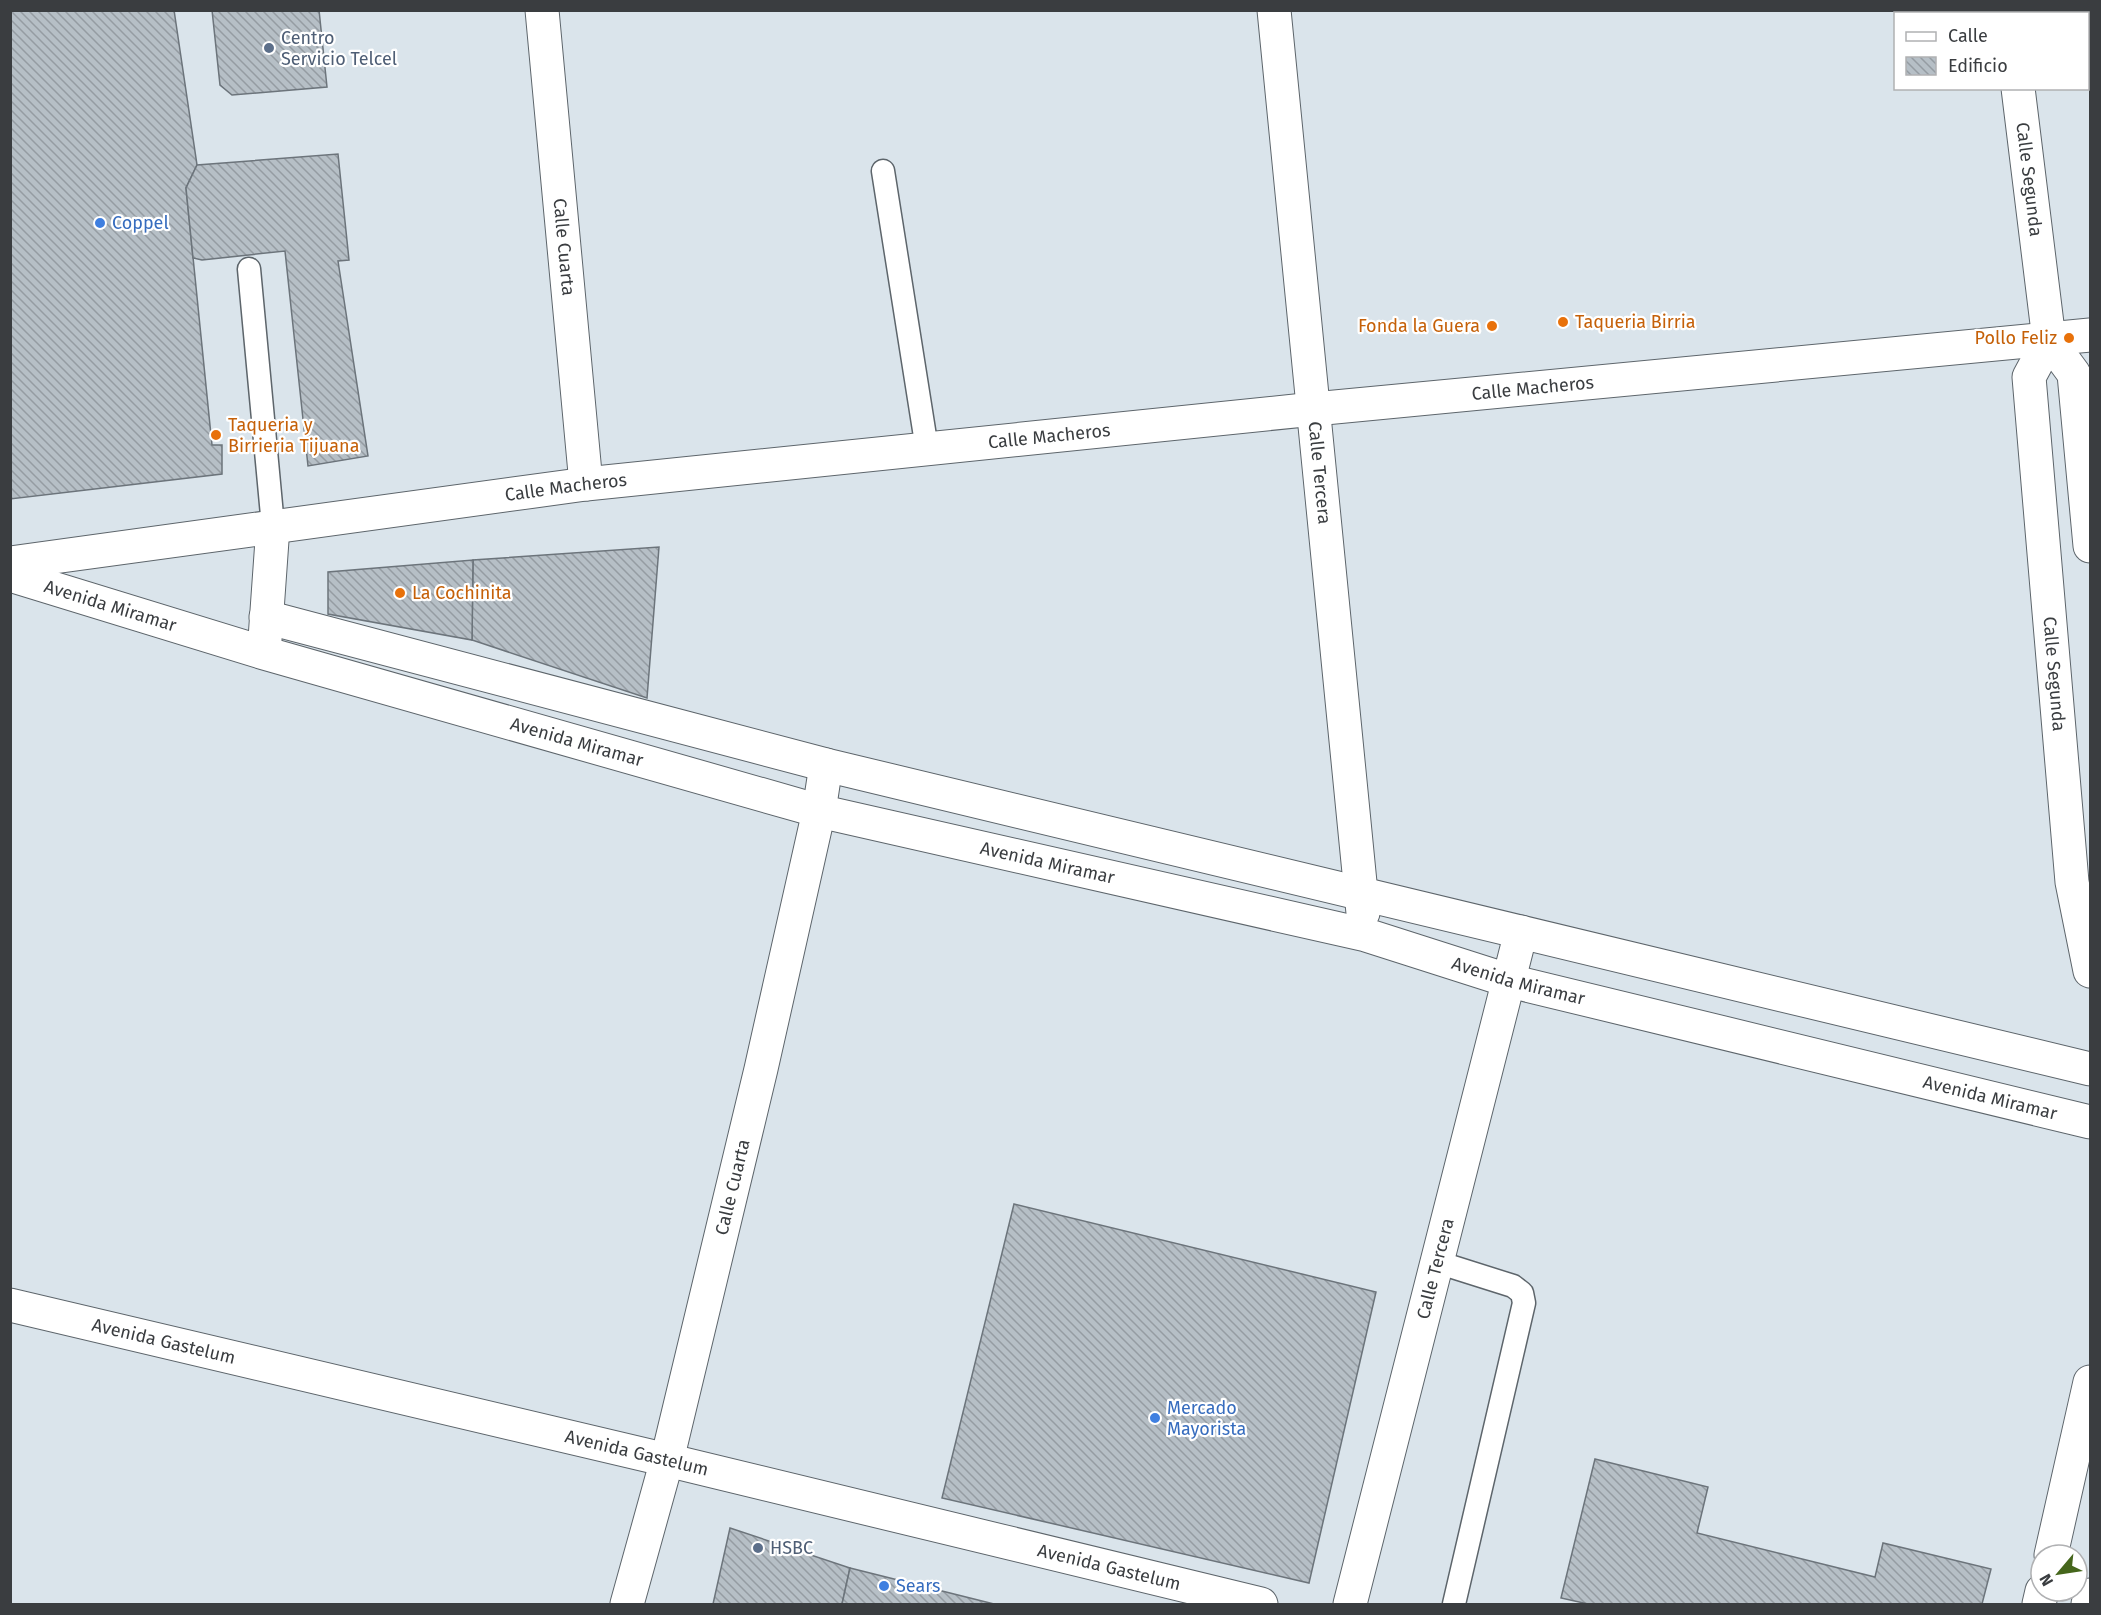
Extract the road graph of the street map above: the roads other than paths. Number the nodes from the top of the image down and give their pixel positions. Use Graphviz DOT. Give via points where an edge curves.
graph roads {
  1 [pos="542,10"];
  2 [pos="1274,10"];
  3 [pos="2018,90"];
  4 [pos="883,171"];
  5 [pos="249,269"];
  6 [pos="2091,335"];
  7 [pos="2049,340"];
  8 [pos="1314,409"];
  9 [pos="927,449"];
  10 [pos="586,484"];
  11 [pos="273,526"];
  12 [pos="2091,546"];
  13 [pos="10,563"];
  14 [pos="10,575"];
  15 [pos="266,617"];
  16 [pos="264,653"];
  17 [pos="826,765"];
  18 [pos="819,811"];
  19 [pos="1361,893"];
  20 [pos="1521,932"];
  21 [pos="1366,935"];
  22 [pos="2091,970"];
  23 [pos="1510,981"];
  24 [pos="2091,1069"];
  25 [pos="2091,1122"];
  26 [pos="1437,1262"];
  27 [pos="10,1305"];
  28 [pos="2091,1382"];
  29 [pos="667,1460"];
  30 [pos="2053,1543"];
  31 [pos="2091,1595"];
  32 [pos="627,1605"];
  33 [pos="1261,1605"];
  34 [pos="1350,1605"];
  35 [pos="1454,1605"];
  36 [pos="2088,1605"];
  1 -- 10 [label="street, Calle Cuarta"];
  2 -- 8 [label="street, Calle Tercera"];
  3 -- 7 [label="street, Calle Segunda"];
  4 -- 9 [label="lane"];
  5 -- 11 [label="lane"];
  6 -- 7 [label="street, Calle Macheros"];
  7 -- 8 [label="street, Calle Macheros"];
  7 -- 12 [label="street" via="2074,374"];
  7 -- 22 [label="street, Calle Segunda" via="2029,377 2072,882"];
  8 -- 9 [label="street, Calle Macheros"];
  8 -- 19 [label="street, Calle Tercera"];
  9 -- 10 [label="street, Calle Macheros"];
  10 -- 11 [label="street, Calle Macheros"];
  11 -- 13 [label="street, Calle Macheros"];
  11 -- 15 [label="street"];
  14 -- 16 [label="street, Avenida Miramar"];
  15 -- 16 [label="street"];
  15 -- 17 [label="street"];
  16 -- 18 [label="street, Avenida Miramar"];
  17 -- 18 [label="street, Calle Cuarta"];
  17 -- 19 [label="street"];
  18 -- 21 [label="street, Avenida Miramar"];
  18 -- 29 [label="street, Calle Cuarta"];
  19 -- 20 [label="street"];
  19 -- 21 [label="street, Calle Tercera"];
  20 -- 23 [label="street, Calle Tercera"];
  20 -- 24 [label="street"];
  21 -- 23 [label="street, Avenida Miramar"];
  23 -- 25 [label="street, Avenida Miramar"];
  23 -- 26 [label="street, Calle Tercera"];
  26 -- 34 [label="street, Calle Tercera"];
  26 -- 35 [label="lane" via="1513,1286 1522,1293 1524,1304"];
  27 -- 29 [label="street, Avenida Gastelum"];
  28 -- 30 [label="street"];
  29 -- 32 [label="street, Calle Cuarta"];
  29 -- 33 [label="street, Avenida Gastelum"];
  31 -- 36 [label="street"];
}
